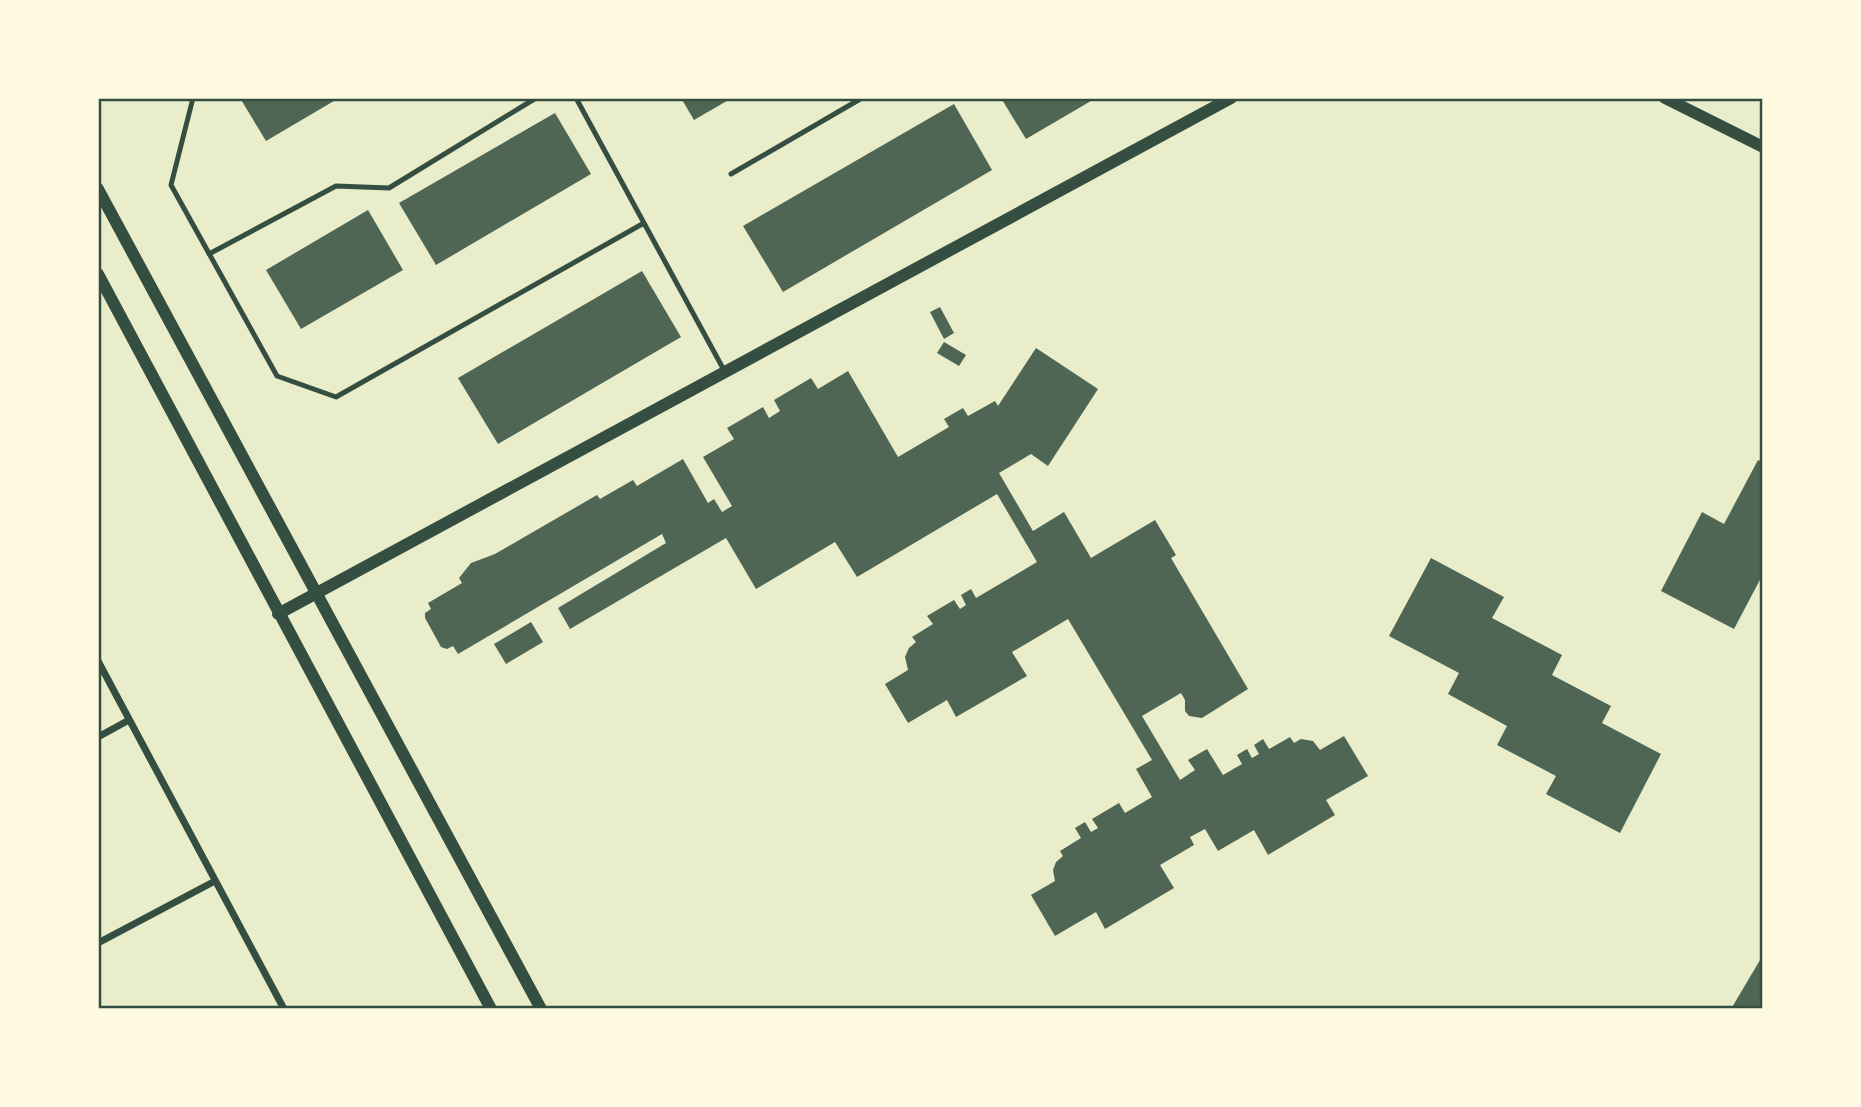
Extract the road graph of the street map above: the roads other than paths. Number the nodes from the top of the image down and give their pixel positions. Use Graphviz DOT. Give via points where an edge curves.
graph roads {
  1 [pos="193,98"];
  2 [pos="536,98"];
  3 [pos="576,98"];
  4 [pos="862,98"];
  5 [pos="1231,98"];
  6 [pos="1665,98"];
  7 [pos="1763,147"];
  8 [pos="731,174"];
  9 [pos="98,189"];
  10 [pos="644,223"];
  11 [pos="209,254"];
  12 [pos="98,275"];
  13 [pos="725,372"];
  14 [pos="316,593"];
  15 [pos="278,614"];
  16 [pos="98,661"];
  17 [pos="130,720"];
  18 [pos="98,737"];
  19 [pos="215,881"];
  20 [pos="98,943"];
  21 [pos="284,1009"];
  22 [pos="491,1009"];
  23 [pos="541,1009"];
  1 -- 11 [label="lane" via="171,185"];
  2 -- 11 [label="lane" via="389,188 336,186"];
  3 -- 10 [label="lane"];
  4 -- 8 [label="lane"];
  5 -- 13 [label="street"];
  6 -- 7 [label="street"];
  9 -- 14 [label="street"];
  10 -- 11 [label="lane" via="336,397 277,376"];
  10 -- 13 [label="lane"];
  12 -- 15 [label="street"];
  13 -- 14 [label="street"];
  14 -- 15 [label="street"];
  14 -- 23 [label="street"];
  15 -- 22 [label="street"];
  16 -- 17 [label="street"];
  17 -- 18 [label="street"];
  17 -- 19 [label="street"];
  19 -- 20 [label="street"];
  19 -- 21 [label="street"];
}
